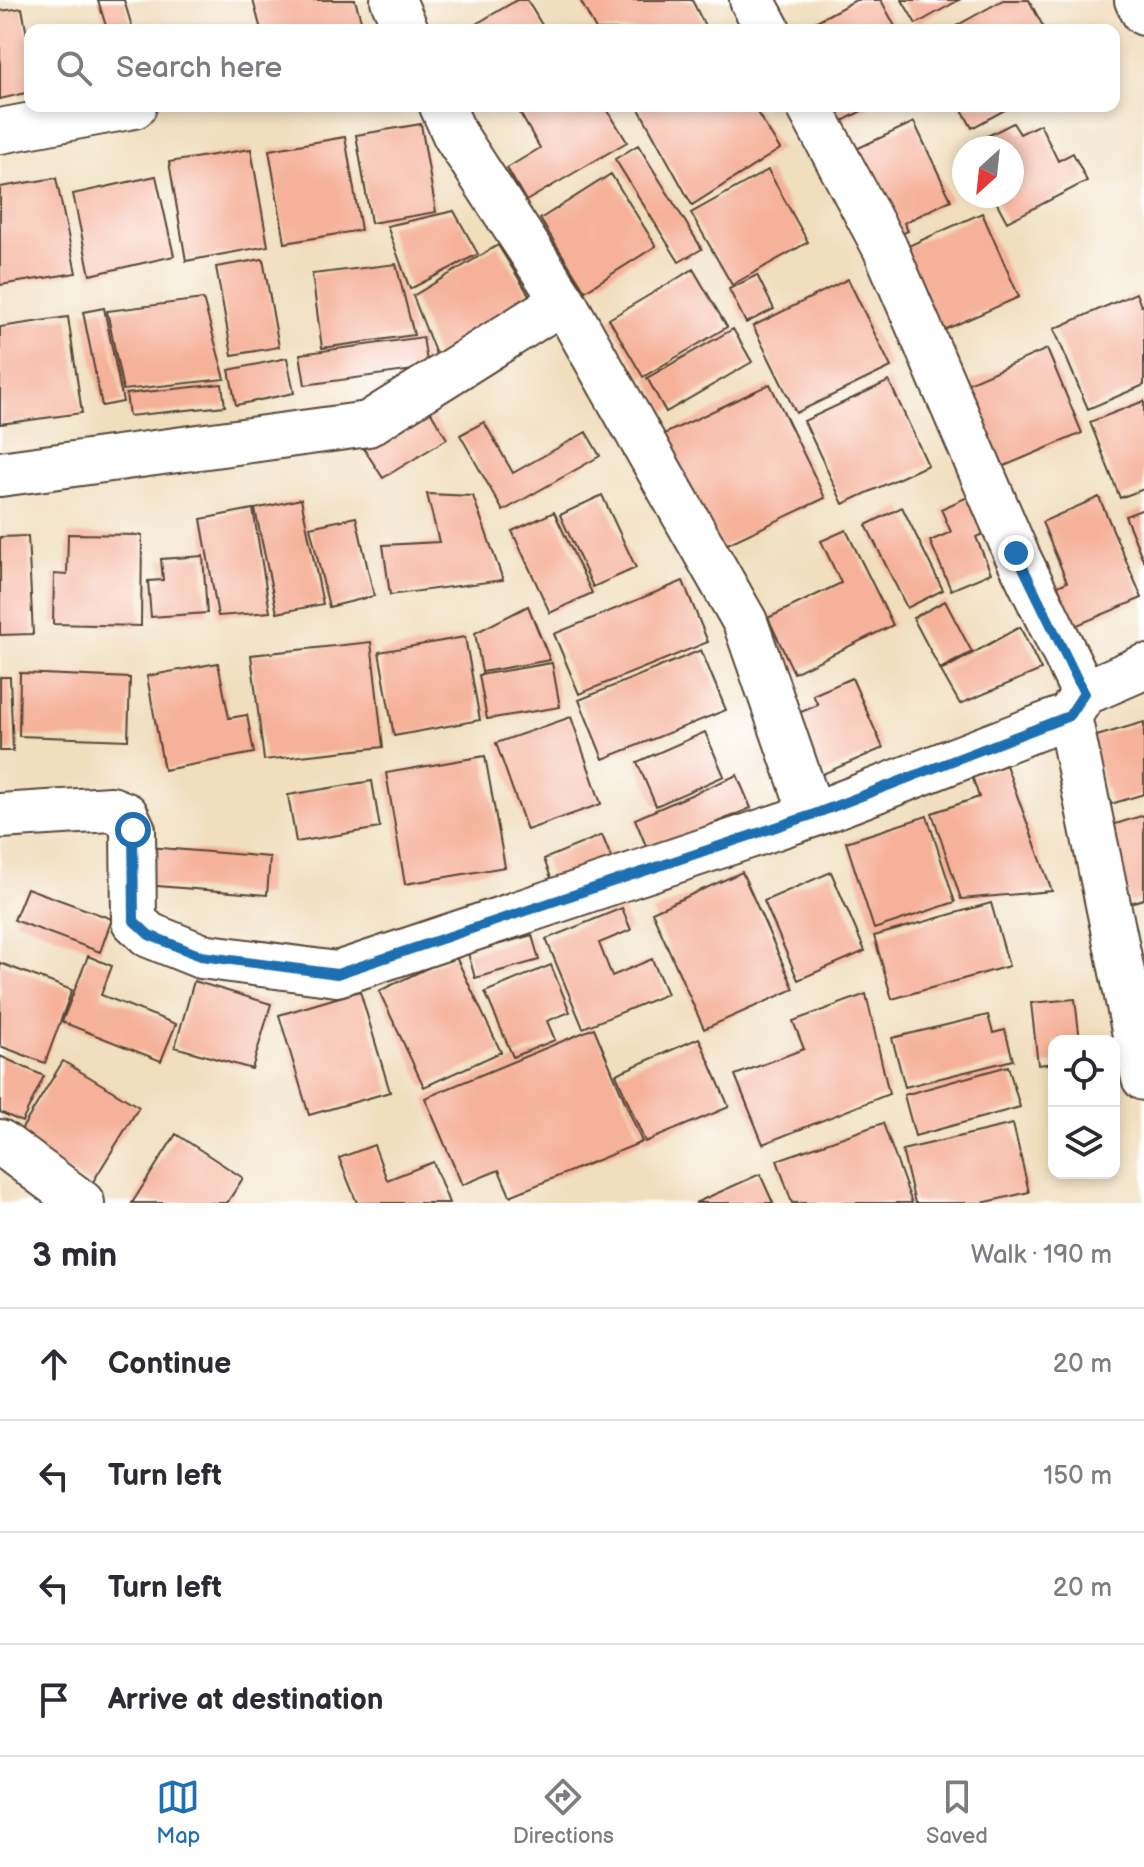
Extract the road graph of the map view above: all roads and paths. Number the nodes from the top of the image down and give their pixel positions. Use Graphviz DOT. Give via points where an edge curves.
graph roads {
  1 [pos="393,0"];
  2 [pos="752,0"];
  3 [pos="1137,0"];
  4 [pos="1144,13"];
  5 [pos="403,24"];
  6 [pos="765,24"];
  7 [pos="102,112"];
  8 [pos="445,112"];
  9 [pos="812,112"];
  10 [pos="0,131"];
  11 [pos="563,301"];
  12 [pos="0,474"];
  13 [pos="1144,667"];
  14 [pos="1077,704"];
  15 [pos="812,815"];
  16 [pos="0,816"];
  17 [pos="1144,1078"];
  18 [pos="0,1142"];
  19 [pos="82,1203"];
  1 -- 5 [label="street"];
  2 -- 6 [label="street"];
  3 -- 4 [label="street"];
  7 -- 10 [label="street"];
  8 -- 11 [label="street"];
  9 -- 14 [label="street" via="885,248"];
  11 -- 12 [label="street" via="368,424"];
  11 -- 15 [label="street" via="745,622"];
  13 -- 14 [label="street"];
  14 -- 15 [label="street"];
  14 -- 17 [label="street"];
  15 -- 16 [label="street" via="337,974 201,956 149,935 134,921 133,830 126,815 111,809"];
  18 -- 19 [label="street"];
}
